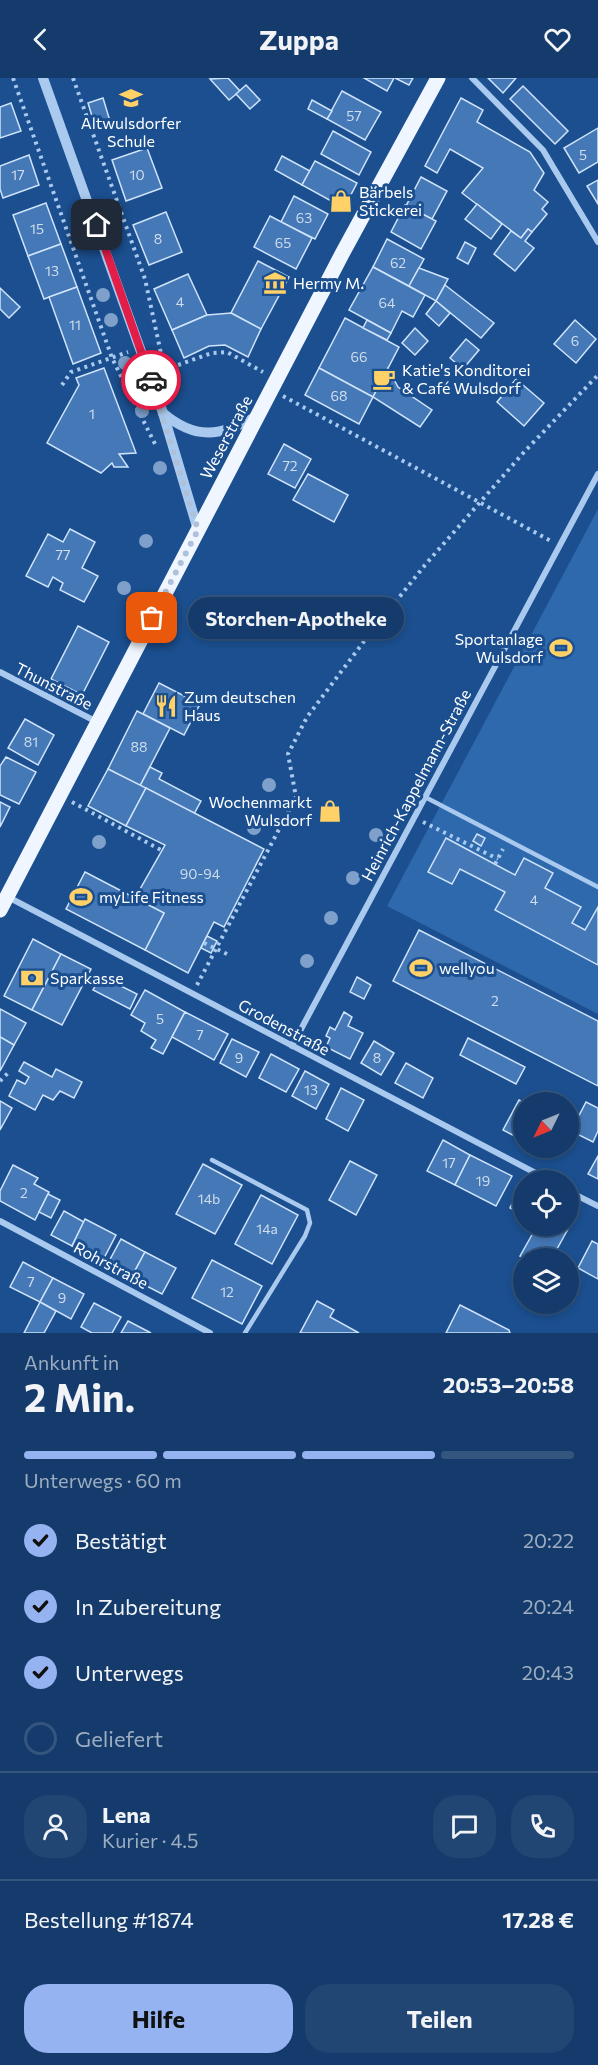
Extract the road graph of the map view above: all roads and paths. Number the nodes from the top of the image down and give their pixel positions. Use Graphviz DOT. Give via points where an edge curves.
graph roads {
  1 [pos="14,78"];
  2 [pos="44,78"];
  3 [pos="73,78"];
  4 [pos="438,78"];
  5 [pos="471,78"];
  6 [pos="598,242"];
  7 [pos="140,348"];
  8 [pos="112,358"];
  9 [pos="165,369"];
  10 [pos="149,374"];
  11 [pos="598,375"];
  12 [pos="164,380"];
  13 [pos="274,384"];
  14 [pos="62,385"];
  15 [pos="163,413"];
  16 [pos="258,416"];
  17 [pos="159,451"];
  18 [pos="598,474"];
  19 [pos="481,502"];
  20 [pos="198,530"];
  21 [pos="560,546"];
  22 [pos="0,672"];
  23 [pos="98,722"];
  24 [pos="60,795"];
  25 [pos="425,797"];
  26 [pos="414,818"];
  27 [pos="508,840"];
  28 [pos="161,850"];
  29 [pos="498,859"];
  30 [pos="495,864"];
  31 [pos="598,887"];
  32 [pos="4,903"];
  33 [pos="204,942"];
  34 [pos="216,949"];
  35 [pos="229,955"];
  36 [pos="192,994"];
  37 [pos="292,1046"];
  38 [pos="9,1072"];
  39 [pos="0,1081"];
  40 [pos="212,1160"];
  41 [pos="530,1170"];
  42 [pos="579,1196"];
  43 [pos="598,1206"];
  44 [pos="0,1221"];
  45 [pos="210,1333"];
  46 [pos="245,1333"];
  1 -- 8 [label="path"];
  2 -- 7 [label="street"];
  3 -- 9 [label="path" via="145,279"];
  4 -- 13 [label="main road, Weserstraße"];
  5 -- 6 [label="street" via="543,150"];
  7 -- 8 [label="path"];
  7 -- 10 [label="street"];
  8 -- 14 [label="path" via="71,372"];
  8 -- 17 [label="path"];
  9 -- 10 [label="path"];
  9 -- 12 [label="path"];
  9 -- 13 [label="path" via="212,353 227,352"];
  10 -- 15 [label="street"];
  11 -- 19 [label="path"];
  13 -- 16 [label="main road, Weserstraße"];
  13 -- 19 [label="path"];
  15 -- 16 [label="street" via="178,425 204,433 240,426"];
  15 -- 20 [label="street"];
  16 -- 20 [label="main road, Weserstraße"];
  18 -- 21 [label="street, Heinrich-Kappelmann-Straße"];
  19 -- 21 [label="path"];
  19 -- 34 [label="path" via="371,632 307,717 288,754 296,797"];
  20 -- 23 [label="main road, Weserstraße"];
  21 -- 25 [label="street, Heinrich-Kappelmann-Straße"];
  22 -- 23 [label="street, Thunstraße"];
  23 -- 24 [label="main road, Weserstraße"];
  24 -- 28 [label="path"];
  24 -- 32 [label="main road, Weserstraße"];
  25 -- 26 [label="street, Heinrich-Kappelmann-Straße"];
  25 -- 27 [label="lane"];
  26 -- 29 [label="path"];
  26 -- 37 [label="street, Heinrich-Kappelmann-Straße"];
  27 -- 29 [label="path"];
  27 -- 31 [label="lane"];
  29 -- 30 [label="path"];
  32 -- 36 [label="street, Grodenstraße"];
  33 -- 34 [label="path"];
  34 -- 35 [label="path"];
  34 -- 36 [label="path"];
  36 -- 37 [label="street, Grodenstraße"];
  37 -- 41 [label="street, Grodenstraße"];
  38 -- 39 [label="path"];
  40 -- 46 [label="lane" via="307,1210 310,1223"];
  42 -- 43 [label="street"];
  44 -- 45 [label="street, Rohrstraße"];
}
